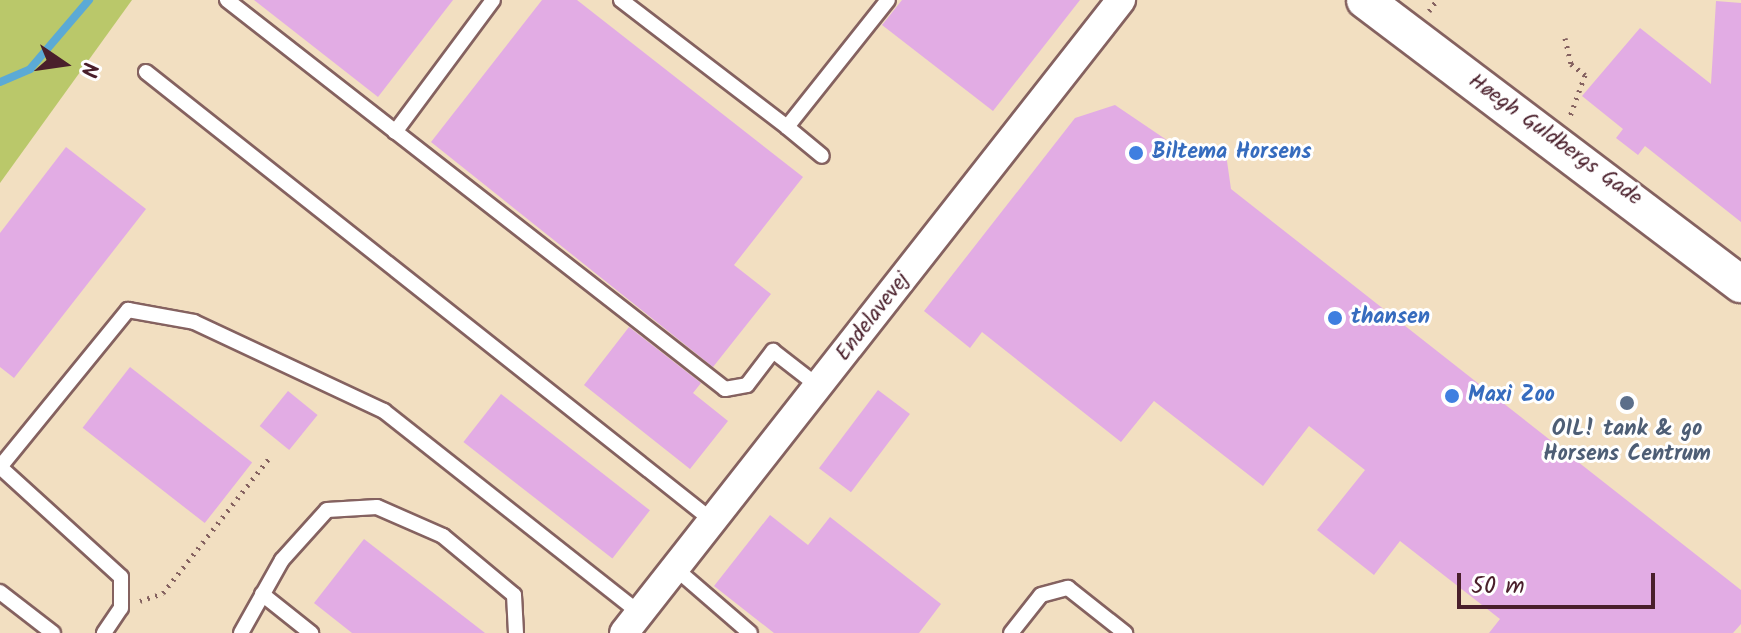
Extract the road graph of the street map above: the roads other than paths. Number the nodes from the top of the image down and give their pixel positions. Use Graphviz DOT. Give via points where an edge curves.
graph roads {
  1 [pos="227,0"];
  2 [pos="493,0"];
  3 [pos="621,0"];
  4 [pos="888,0"];
  5 [pos="1121,0"];
  6 [pos="1365,0"];
  7 [pos="146,72"];
  8 [pos="787,127"];
  9 [pos="395,132"];
  10 [pos="822,156"];
  11 [pos="1741,284"];
  12 [pos="818,386"];
  13 [pos="0,468"];
  14 [pos="713,521"];
  15 [pos="675,568"];
  16 [pos="0,592"];
  17 [pos="262,594"];
  18 [pos="632,623"];
  19 [pos="53,633"];
  20 [pos="104,633"];
  21 [pos="241,633"];
  22 [pos="311,633"];
  23 [pos="516,633"];
  24 [pos="750,633"];
  25 [pos="1011,633"];
  26 [pos="1125,633"];
  1 -- 9 [label="lane"];
  2 -- 9 [label="lane"];
  3 -- 8 [label="lane"];
  4 -- 8 [label="lane"];
  5 -- 12 [label="street, Endelavevej"];
  6 -- 11 [label="street, Høegh Guldbergs Gade"];
  7 -- 14 [label="lane"];
  8 -- 10 [label="lane"];
  9 -- 12 [label="lane" via="725,389 747,385 773,351"];
  12 -- 14 [label="street, Endelavevej"];
  13 -- 18 [label="lane" via="128,310 194,322 384,411"];
  13 -- 20 [label="lane" via="121,577 121,608"];
  14 -- 15 [label="street, Endelavevej"];
  15 -- 18 [label="street, Endelavevej"];
  15 -- 24 [label="lane"];
  16 -- 19 [label="lane"];
  17 -- 21 [label="lane"];
  17 -- 22 [label="lane"];
  17 -- 23 [label="lane" via="327,510 377,507 443,536 514,595"];
  25 -- 26 [label="lane" via="1041,595 1068,588"];
}
